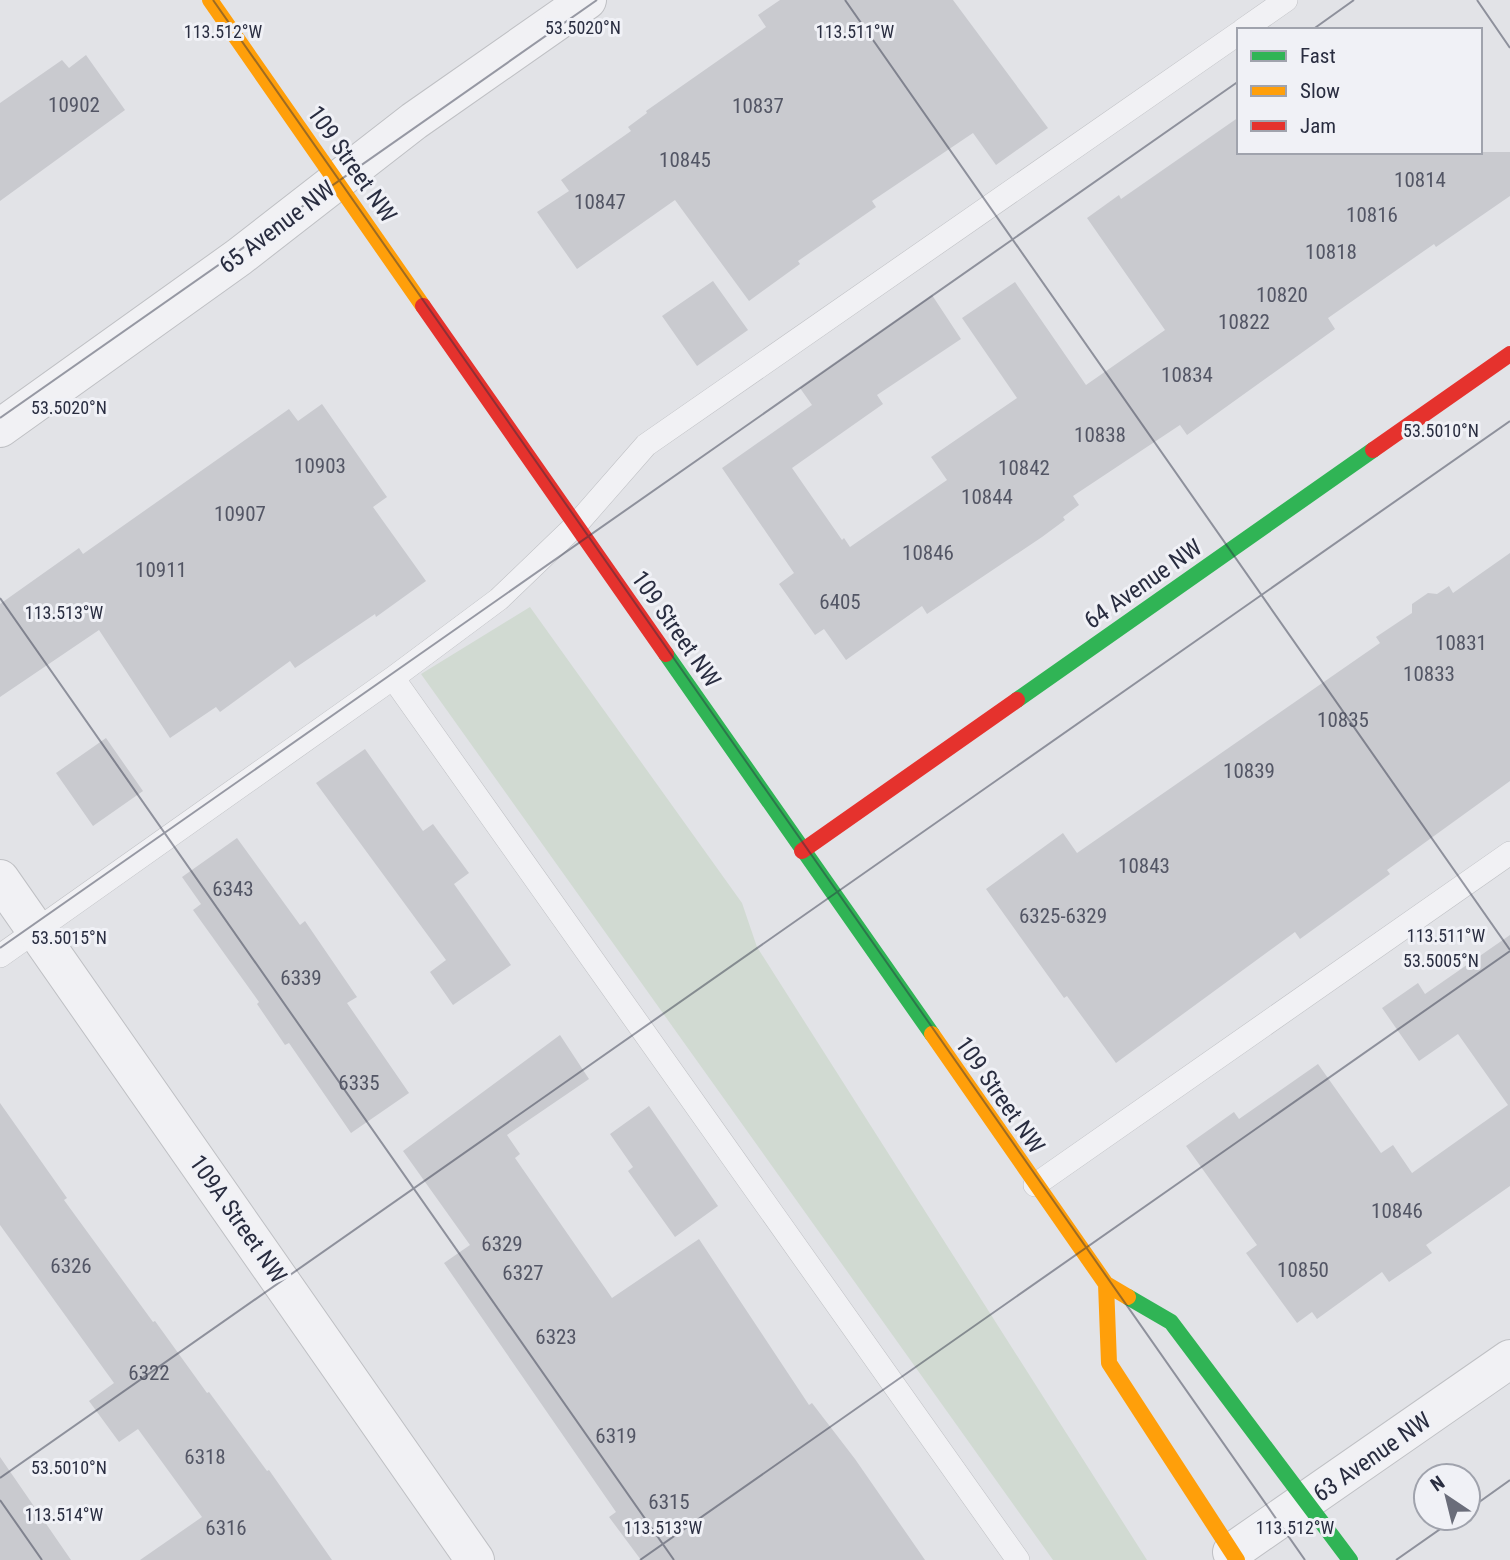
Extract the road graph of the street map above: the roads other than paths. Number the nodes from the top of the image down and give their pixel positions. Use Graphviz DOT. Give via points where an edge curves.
graph roads {
  1 [pos="210,0"];
  2 [pos="587,0"];
  3 [pos="1286,0"];
  4 [pos="1246,28"];
  5 [pos="1237,34"];
  6 [pos="336,182"];
  7 [pos="1510,354"];
  8 [pos="0,428"];
  9 [pos="576,525"];
  10 [pos="393,678"];
  11 [pos="802,850"];
  12 [pos="1510,853"];
  13 [pos="0,879"];
  14 [pos="36,930"];
  15 [pos="0,956"];
  16 [pos="1035,1185"];
  17 [pos="1106,1284"];
  18 [pos="1510,1359"];
  19 [pos="1306,1504"];
  20 [pos="1230,1557"];
  21 [pos="475,1560"];
  22 [pos="1018,1560"];
  23 [pos="1350,1560"];
  1 -- 6 [label="main road, 109 Street NW"];
  2 -- 6 [label="street, 65 Avenue NW" via="414,121"];
  3 -- 4 [label="lane"];
  5 -- 9 [label="lane" via="646,445"];
  6 -- 8 [label="street, 65 Avenue NW"];
  6 -- 9 [label="main road, 109 Street NW"];
  7 -- 11 [label="main road, 64 Avenue NW"];
  9 -- 10 [label="lane" via="499,599"];
  9 -- 11 [label="main road, 109 Street NW"];
  10 -- 14 [label="lane"];
  10 -- 22 [label="lane"];
  11 -- 16 [label="main road, 109 Street NW"];
  12 -- 16 [label="lane"];
  13 -- 14 [label="street, 109A Street NW"];
  14 -- 15 [label="lane"];
  14 -- 21 [label="street, 109A Street NW"];
  16 -- 17 [label="main road, 109 Street NW"];
  17 -- 19 [label="main road, 109 Street NW" via="1171,1322"];
  17 -- 20 [label="main road" via="1109,1363"];
  18 -- 19 [label="street, 63 Avenue NW"];
  19 -- 20 [label="street, 63 Avenue NW"];
  19 -- 23 [label="main road, 109 Street NW"];
}
